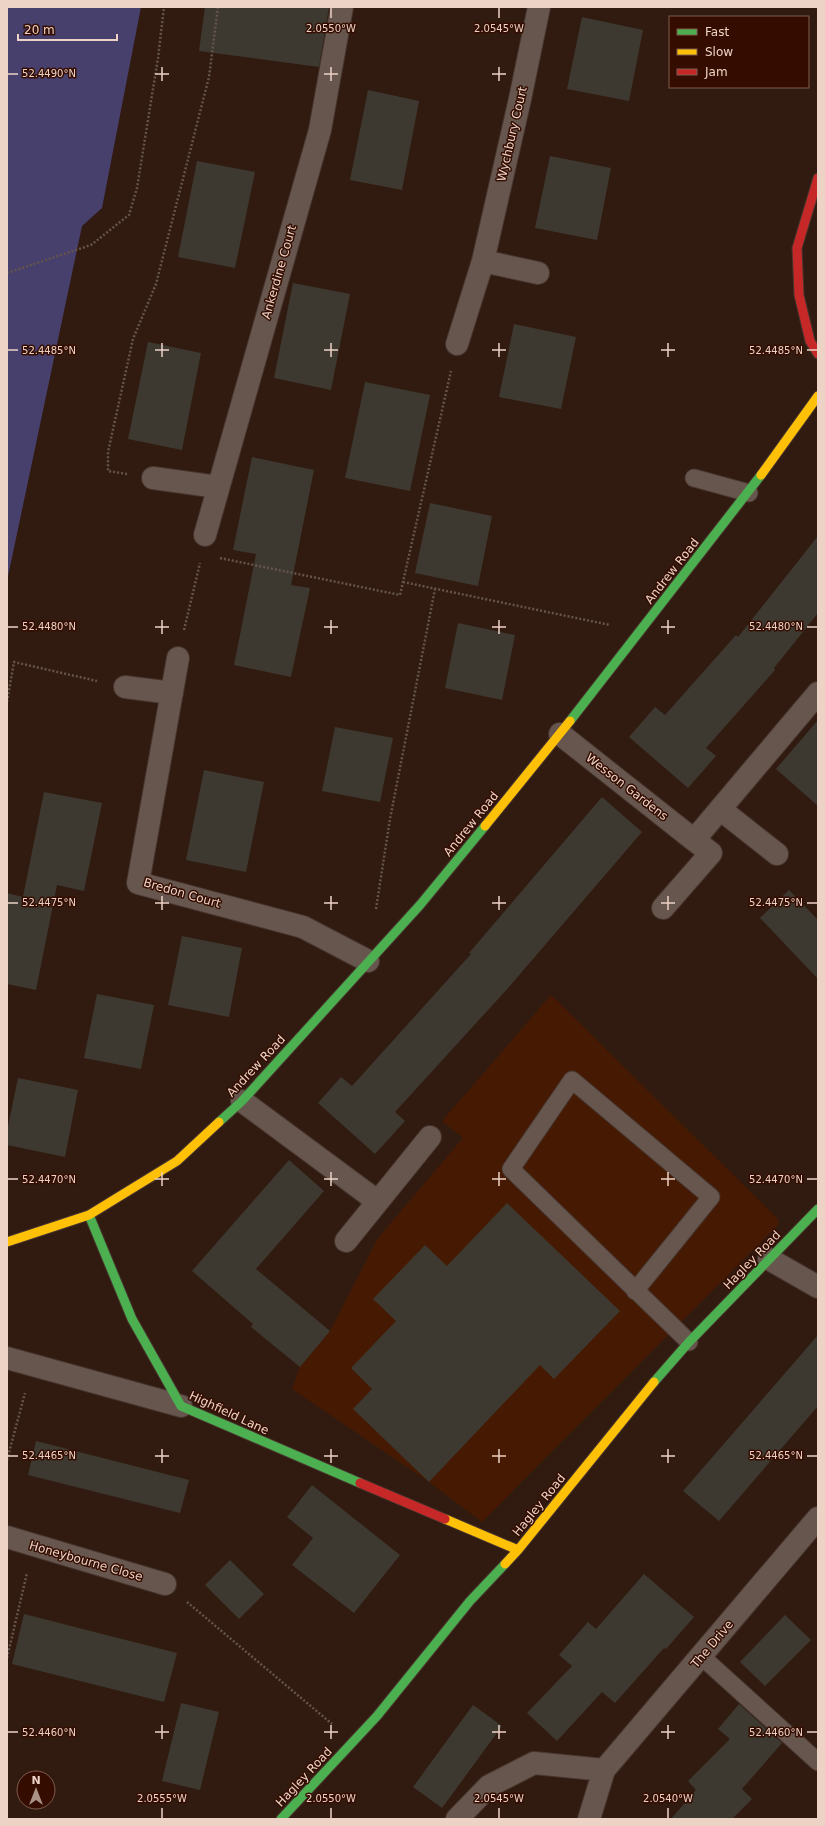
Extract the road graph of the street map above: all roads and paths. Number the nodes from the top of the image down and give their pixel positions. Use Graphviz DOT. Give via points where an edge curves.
graph roads {
  1 [pos="164,7"];
  2 [pos="218,7"];
  3 [pos="342,7"];
  4 [pos="539,7"];
  5 [pos="818,178"];
  6 [pos="483,261"];
  7 [pos="7,273"];
  8 [pos="538,273"];
  9 [pos="457,344"];
  10 [pos="818,354"];
  11 [pos="818,396"];
  12 [pos="153,478"];
  13 [pos="694,478"];
  14 [pos="218,487"];
  15 [pos="749,493"];
  16 [pos="203,545"];
  17 [pos="403,582"];
  18 [pos="435,589"];
  19 [pos="640,632"];
  20 [pos="178,658"];
  21 [pos="125,687"];
  22 [pos="172,693"];
  23 [pos="818,694"];
  24 [pos="7,702"];
  25 [pos="560,734"];
  26 [pos="720,809"];
  27 [pos="694,840"];
  28 [pos="777,854"];
  29 [pos="663,908"];
  30 [pos="375,914"];
  31 [pos="368,961"];
  32 [pos="242,1101"];
  33 [pos="430,1137"];
  34 [pos="376,1202"];
  35 [pos="818,1209"];
  36 [pos="89,1215"];
  37 [pos="346,1241"];
  38 [pos="7,1242"];
  39 [pos="769,1259"];
  40 [pos="818,1287"];
  41 [pos="635,1291"];
  42 [pos="689,1342"];
  43 [pos="7,1358"];
  44 [pos="33,1365"];
  45 [pos="181,1406"];
  46 [pos="7,1460"];
  47 [pos="818,1518"];
  48 [pos="7,1537"];
  49 [pos="33,1545"];
  50 [pos="518,1550"];
  51 [pos="165,1584"];
  52 [pos="701,1656"];
  53 [pos="7,1658"];
  54 [pos="352,1742"];
  55 [pos="818,1762"];
  56 [pos="604,1770"];
  57 [pos="282,1819"];
  58 [pos="457,1819"];
  59 [pos="589,1819"];
  1 -- 7 [label="path" via="137,188 129,215 91,245"];
  2 -- 12 [label="path" via="209,76 156,284 133,339 108,452 108,471"];
  3 -- 14 [label="street, Ankerdine Court" via="320,130"];
  4 -- 6 [label="street, Wychbury Court"];
  5 -- 10 [label="street" via="797,248 799,296 810,341"];
  6 -- 8 [label="street"];
  6 -- 9 [label="street, Wychbury Court"];
  9 -- 17 [label="path"];
  11 -- 15 [label="street, Andrew Road"];
  12 -- 14 [label="street"];
  13 -- 15 [label="lane"];
  14 -- 16 [label="street, Ankerdine Court"];
  15 -- 19 [label="street, Andrew Road"];
  16 -- 17 [label="path" via="400,595"];
  16 -- 20 [label="path"];
  17 -- 18 [label="path"];
  18 -- 19 [label="path"];
  18 -- 30 [label="path" via="390,820"];
  19 -- 25 [label="street, Andrew Road"];
  20 -- 22 [label="street, Bredon Court"];
  21 -- 22 [label="street"];
  21 -- 24 [label="path" via="14,662"];
  22 -- 31 [label="street, Bredon Court" via="138,882 302,927"];
  23 -- 26 [label="street"];
  25 -- 27 [label="street, Wesson Gardens"];
  25 -- 31 [label="street, Andrew Road" via="420,905"];
  26 -- 27 [label="street"];
  26 -- 28 [label="street"];
  27 -- 29 [label="street, Wesson Gardens" via="710,853"];
  31 -- 32 [label="street, Andrew Road"];
  32 -- 34 [label="street"];
  32 -- 36 [label="street, Andrew Road" via="177,1161"];
  33 -- 34 [label="street"];
  34 -- 37 [label="street"];
  35 -- 39 [label="street, Hagley Road"];
  36 -- 38 [label="street"];
  36 -- 45 [label="street, Highfield Lane" via="132,1319"];
  39 -- 40 [label="street"];
  39 -- 42 [label="street, Hagley Road"];
  41 -- 41 [label="lane" via="511,1169 572,1080 711,1197"];
  41 -- 42 [label="lane"];
  42 -- 50 [label="street, Hagley Road" via="646,1391"];
  43 -- 44 [label="street"];
  44 -- 45 [label="street"];
  44 -- 46 [label="path"];
  45 -- 50 [label="street, Highfield Lane"];
  47 -- 52 [label="street, The Drive"];
  48 -- 49 [label="street, Honeybourne Close"];
  49 -- 51 [label="street, Honeybourne Close"];
  49 -- 53 [label="path"];
  50 -- 54 [label="street, Hagley Road" via="470,1601"];
  51 -- 54 [label="path"];
  52 -- 55 [label="lane"];
  52 -- 56 [label="street, The Drive"];
  54 -- 57 [label="street, Hagley Road"];
  56 -- 58 [label="street" via="534,1763 489,1786"];
  56 -- 59 [label="street, The Drive"];
}
